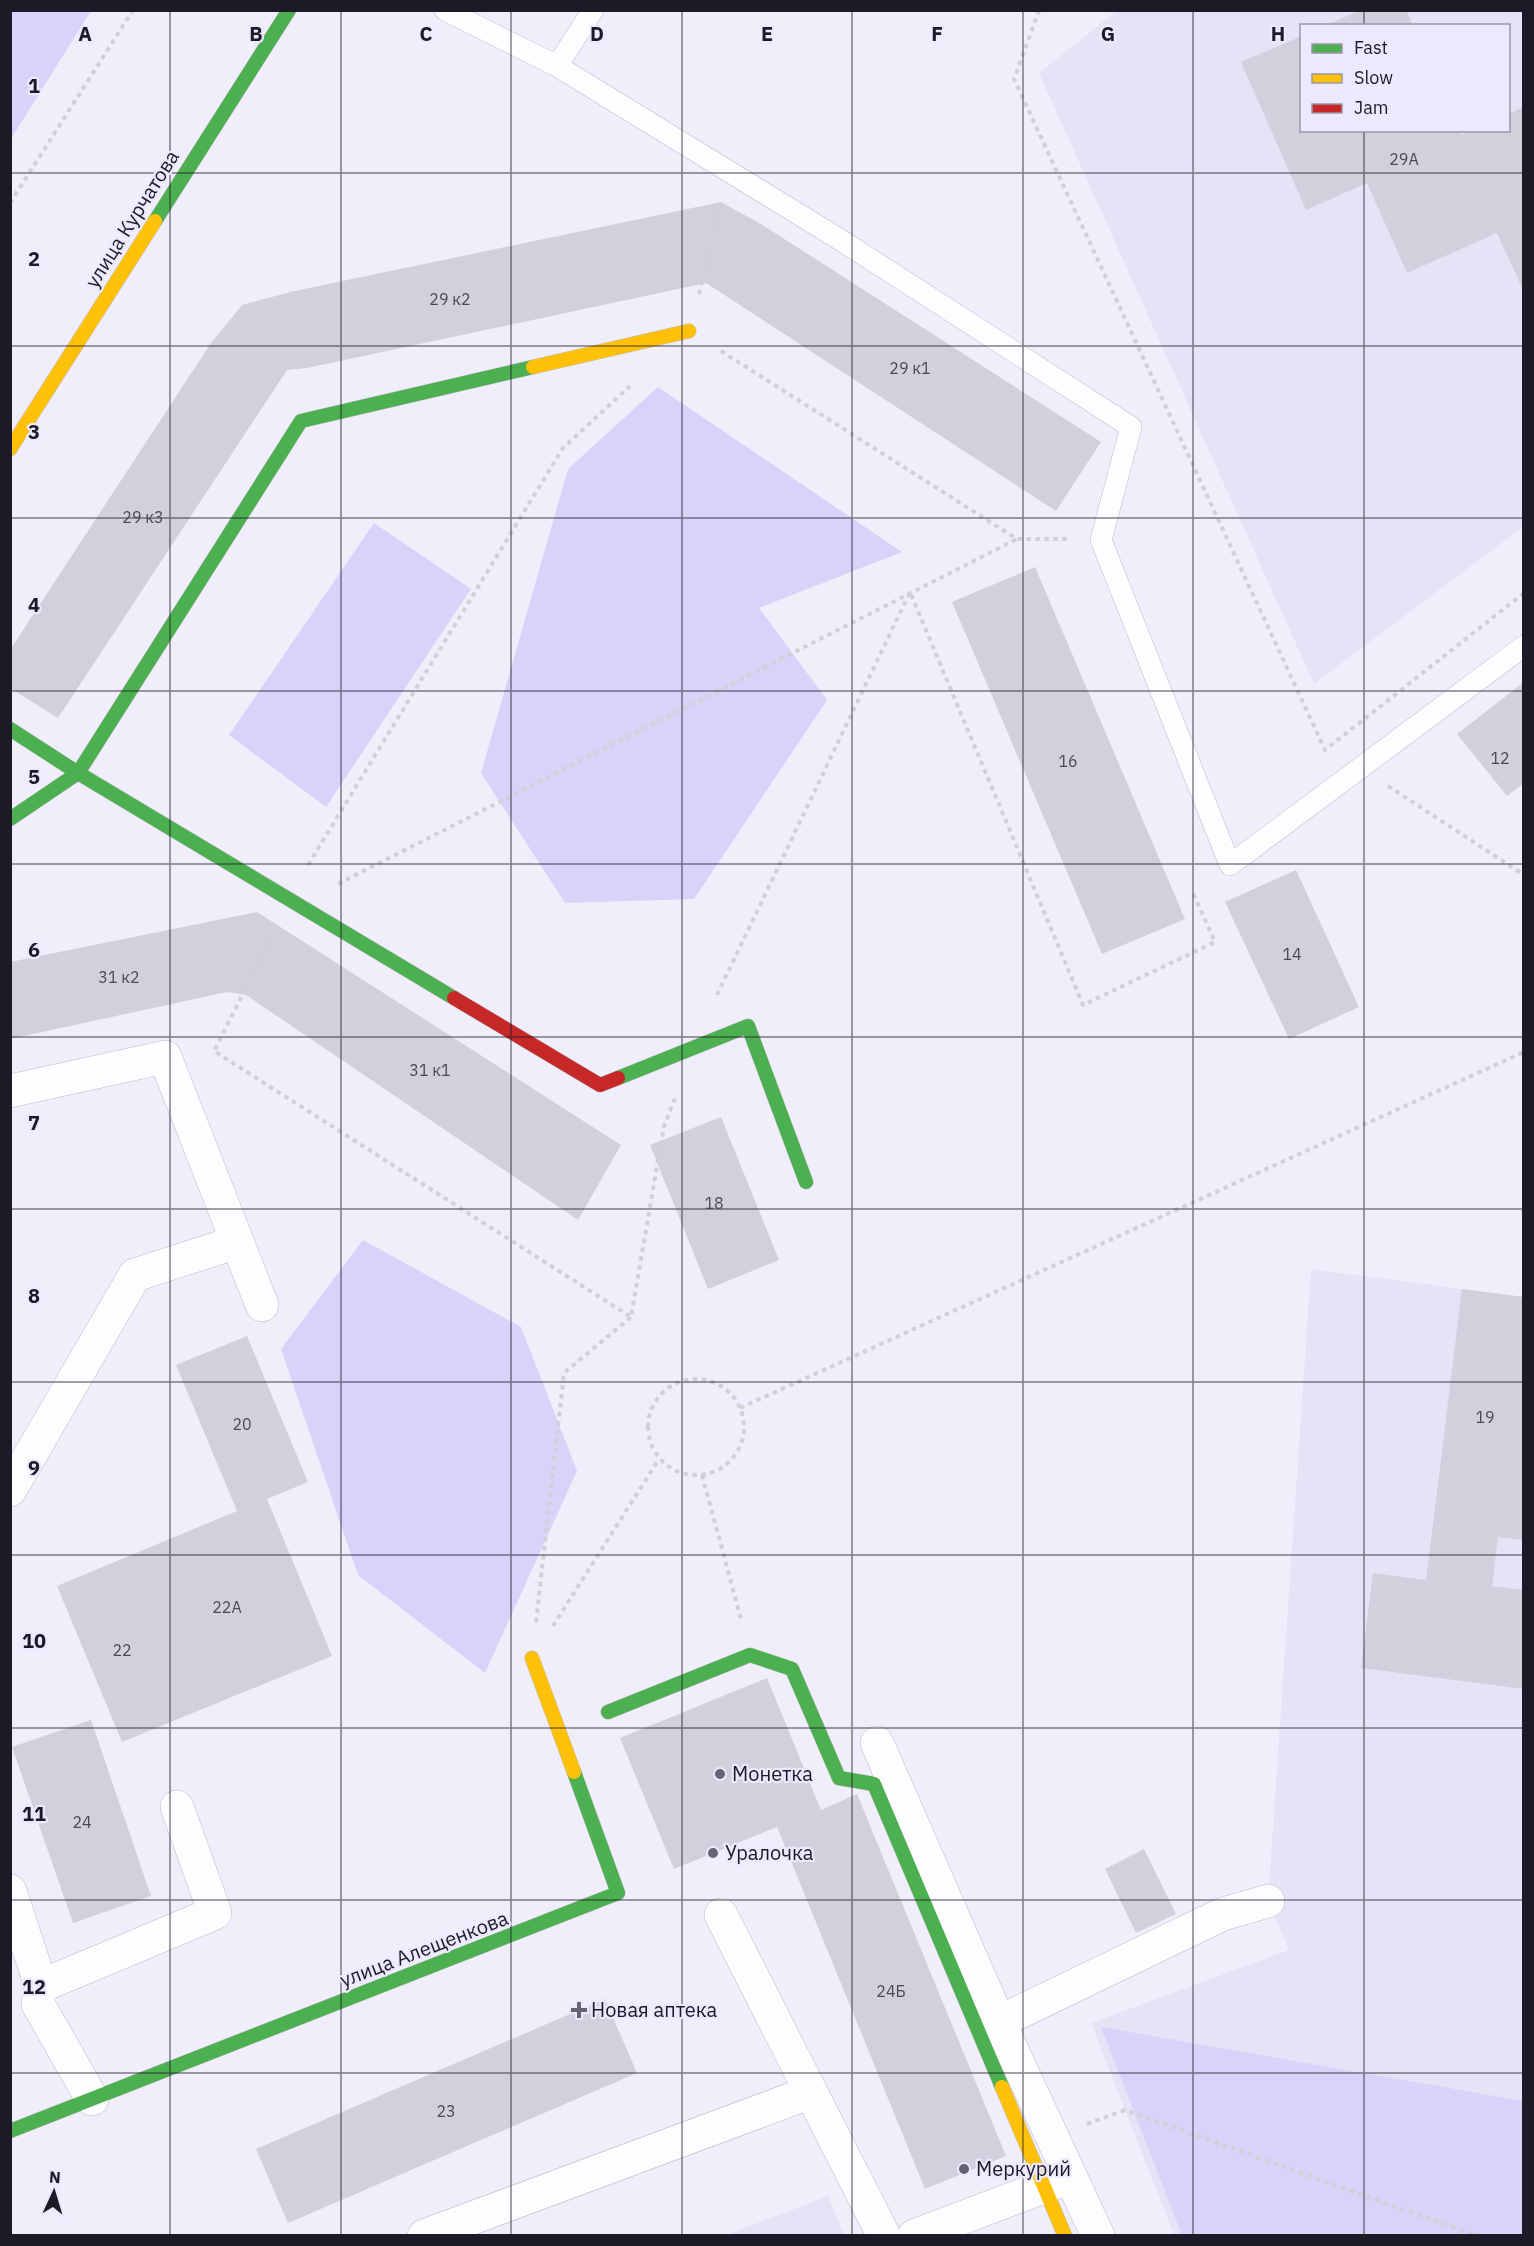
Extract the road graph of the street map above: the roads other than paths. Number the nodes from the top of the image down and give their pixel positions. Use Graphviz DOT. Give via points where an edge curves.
graph roads {
  1 [pos="289,10"];
  2 [pos="445,10"];
  3 [pos="593,10"];
  4 [pos="557,66"];
  5 [pos="690,331"];
  6 [pos="10,449"];
  7 [pos="1524,646"];
  8 [pos="10,729"];
  9 [pos="78,773"];
  10 [pos="10,819"];
  11 [pos="10,1091"];
  12 [pos="806,1182"];
  13 [pos="237,1242"];
  14 [pos="262,1305"];
  15 [pos="10,1490"];
  16 [pos="532,1658"];
  17 [pos="608,1712"];
  18 [pos="877,1743"];
  19 [pos="177,1807"];
  20 [pos="10,1891"];
  21 [pos="1268,1901"];
  22 [pos="721,1915"];
  23 [pos="17,1931"];
  24 [pos="41,1986"];
  25 [pos="999,2022"];
  26 [pos="811,2092"];
  27 [pos="92,2099"];
  28 [pos="10,2131"];
  29 [pos="1057,2182"];
  30 [pos="424,2235"];
  31 [pos="884,2235"];
  32 [pos="914,2235"];
  33 [pos="1065,2235"];
  34 [pos="1098,2235"];
  1 -- 6 [label="street, улица Курчатова"];
  2 -- 4 [label="lane"];
  3 -- 4 [label="lane"];
  4 -- 7 [label="lane" via="839,238 1131,427 1101,540 1230,865"];
  5 -- 9 [label="street" via="301,421"];
  8 -- 9 [label="street"];
  9 -- 10 [label="street"];
  9 -- 12 [label="street" via="600,1085 748,1026"];
  11 -- 13 [label="street" via="165,1057"];
  13 -- 14 [label="street"];
  13 -- 15 [label="street" via="135,1275"];
  16 -- 27 [label="street, улица Алещенкова" via="618,1893"];
  17 -- 29 [label="street" via="750,1655 792,1669 838,1778 874,1784"];
  18 -- 25 [label="street"];
  19 -- 24 [label="street" via="215,1913"];
  20 -- 23 [label="street"];
  21 -- 25 [label="street" via="1222,1914"];
  22 -- 26 [label="street"];
  23 -- 24 [label="street"];
  24 -- 27 [label="street" via="38,2004"];
  25 -- 29 [label="street" via="1052,2137"];
  26 -- 30 [label="street"];
  26 -- 31 [label="street"];
  27 -- 28 [label="street, улица Алещенкова"];
  29 -- 32 [label="street"];
  29 -- 33 [label="street"];
  29 -- 34 [label="street"];
}
